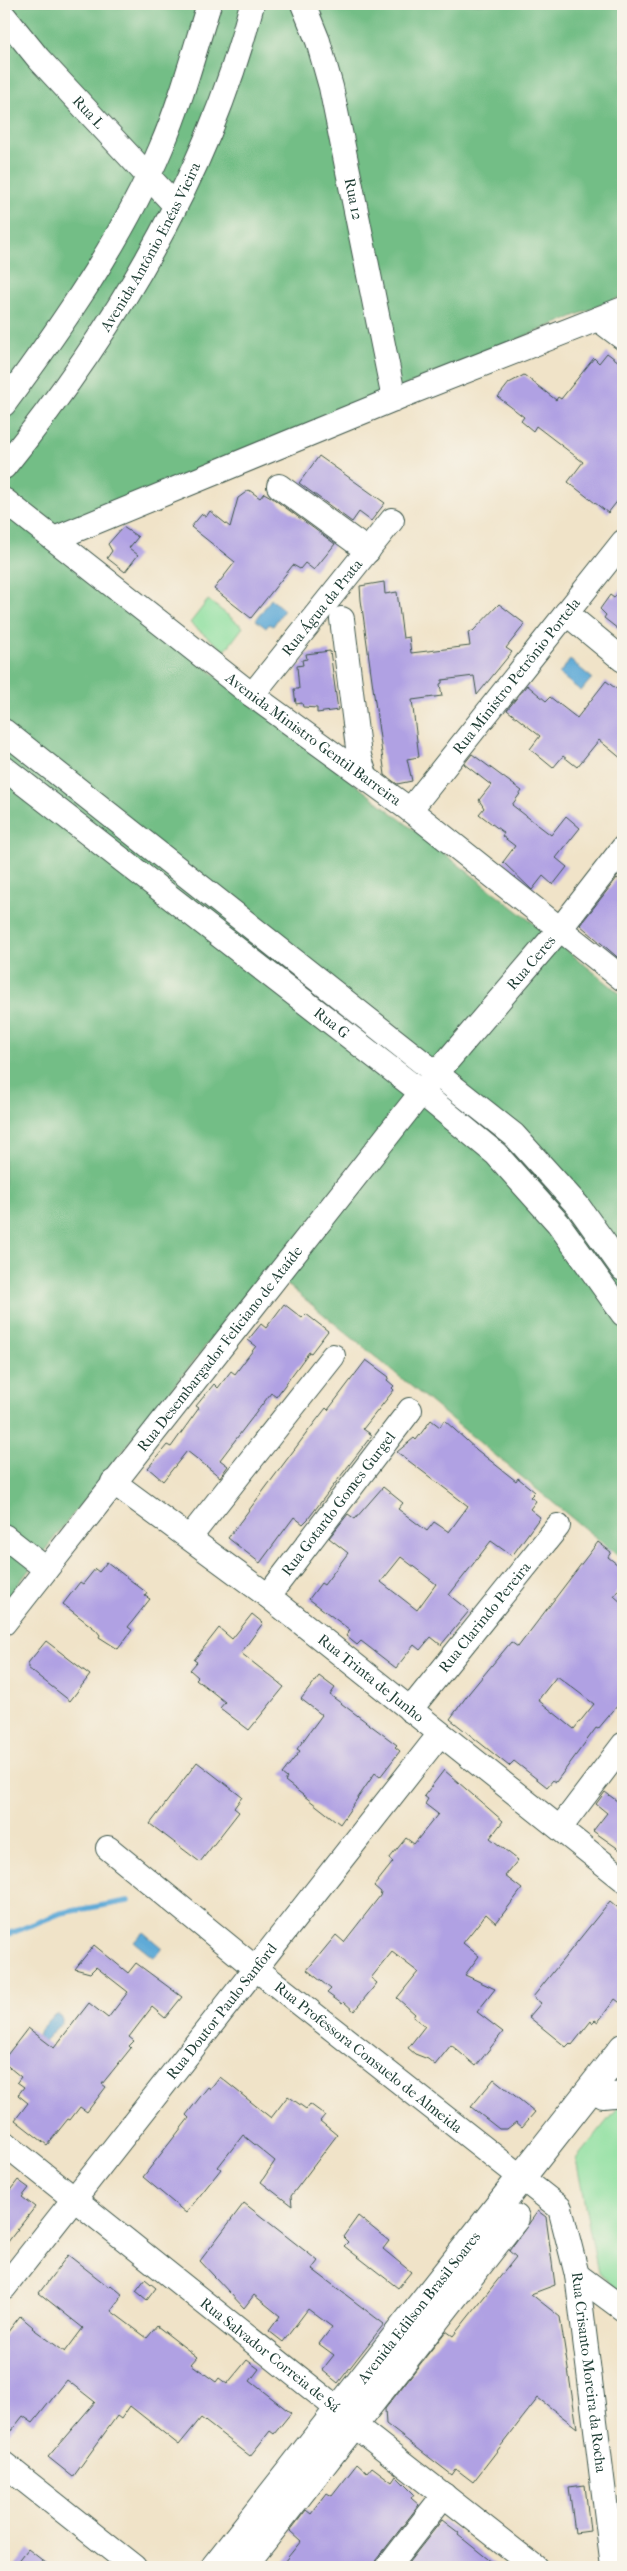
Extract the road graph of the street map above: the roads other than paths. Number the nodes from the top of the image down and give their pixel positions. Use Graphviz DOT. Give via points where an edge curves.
graph roads {
  1 [pos="209,4"];
  2 [pos="252,4"];
  3 [pos="303,4"];
  4 [pos="4,16"];
  5 [pos="148,178"];
  6 [pos="175,205"];
  7 [pos="623,309"];
  8 [pos="598,319"];
  9 [pos="623,338"];
  10 [pos="394,399"];
  11 [pos="4,404"];
  12 [pos="4,467"];
  13 [pos="279,486"];
  14 [pos="4,500"];
  15 [pos="392,520"];
  16 [pos="54,539"];
  17 [pos="623,542"];
  18 [pos="368,551"];
  19 [pos="566,613"];
  20 [pos="342,620"];
  21 [pos="623,660"];
  22 [pos="252,695"];
  23 [pos="4,731"];
  24 [pos="4,768"];
  25 [pos="365,775"];
  26 [pos="410,810"];
  27 [pos="623,848"];
  28 [pos="560,928"];
  29 [pos="623,979"];
  30 [pos="436,1074"];
  31 [pos="422,1093"];
  32 [pos="623,1270"];
  33 [pos="623,1314"];
  34 [pos="333,1356"];
  35 [pos="410,1410"];
  36 [pos="113,1482"];
  37 [pos="558,1526"];
  38 [pos="4,1536"];
  39 [pos="190,1537"];
  40 [pos="46,1569"];
  41 [pos="268,1596"];
  42 [pos="4,1622"];
  43 [pos="410,1710"];
  44 [pos="440,1734"];
  45 [pos="623,1745"];
  46 [pos="560,1828"];
  47 [pos="108,1848"];
  48 [pos="623,1879"];
  49 [pos="255,1968"];
  50 [pos="623,2048"];
  51 [pos="623,2070"];
  52 [pos="606,2093"];
  53 [pos="4,2143"];
  54 [pos="530,2183"];
  55 [pos="74,2199"];
  56 [pos="577,2275"];
  57 [pos="4,2288"];
  58 [pos="623,2309"];
  59 [pos="346,2417"];
  60 [pos="4,2464"];
  61 [pos="444,2496"];
  62 [pos="134,2567"];
  63 [pos="215,2567"];
  64 [pos="242,2567"];
  65 [pos="388,2567"];
  66 [pos="535,2567"];
  67 [pos="613,2567"];
  1 -- 5 [label="street" via="162,146"];
  2 -- 6 [label="street, Avenida Antônio Enéas Vieira" via="211,125"];
  3 -- 10 [label="street, Rua 12" via="331,87"];
  4 -- 5 [label="street, Rua L"];
  5 -- 6 [label="street, Rua L"];
  5 -- 11 [label="street" via="122,227"];
  6 -- 12 [label="street, Avenida Antônio Enéas Vieira" via="154,248 92,350"];
  7 -- 8 [label="street"];
  8 -- 9 [label="street"];
  8 -- 10 [label="street"];
  10 -- 16 [label="street"];
  13 -- 18 [label="street"];
  14 -- 16 [label="street, Avenida Ministro Gentil Barreira"];
  15 -- 18 [label="street, Rua Água da Prata"];
  16 -- 22 [label="street, Avenida Ministro Gentil Barreira"];
  17 -- 19 [label="street, Rua Ministro Petrônio Portela"];
  18 -- 22 [label="street, Rua Água da Prata"];
  19 -- 21 [label="street"];
  19 -- 26 [label="street, Rua Ministro Petrônio Portela"];
  20 -- 25 [label="street" via="359,756"];
  22 -- 25 [label="street, Avenida Ministro Gentil Barreira"];
  23 -- 30 [label="street, Rua G"];
  24 -- 31 [label="street, Rua G"];
  25 -- 26 [label="street, Avenida Ministro Gentil Barreira"];
  26 -- 28 [label="street, Avenida Ministro Gentil Barreira"];
  27 -- 28 [label="street, Rua Ceres"];
  28 -- 29 [label="street, Avenida Ministro Gentil Barreira"];
  28 -- 30 [label="street, Rua Ceres"];
  30 -- 31 [label="street, Rua Desembargador Feliciano de Ataíde"];
  30 -- 32 [label="street, Rua G" via="514,1135 578,1206"];
  31 -- 33 [label="street, Rua G" via="496,1154 558,1223"];
  31 -- 36 [label="street, Rua Desembargador Feliciano de Ataíde"];
  34 -- 39 [label="street"];
  35 -- 41 [label="street, Rua Gotardo Gomes Gurgel"];
  36 -- 39 [label="street, Rua Trinta de Junho"];
  36 -- 40 [label="street, Rua Desembargador Feliciano de Ataíde"];
  37 -- 43 [label="street, Rua Clarindo Pereira"];
  38 -- 40 [label="street"];
  39 -- 41 [label="street, Rua Trinta de Junho"];
  40 -- 42 [label="street, Rua Desembargador Feliciano de Ataíde"];
  41 -- 43 [label="street, Rua Trinta de Junho"];
  43 -- 44 [label="street, Rua Trinta de Junho"];
  44 -- 46 [label="street, Rua Trinta de Junho"];
  44 -- 49 [label="street, Rua Doutor Paulo Sanford"];
  45 -- 46 [label="street"];
  46 -- 48 [label="street, Rua Trinta de Junho"];
  47 -- 49 [label="street, Rua Professora Consuelo de Almeida"];
  49 -- 54 [label="street, Rua Professora Consuelo de Almeida"];
  49 -- 55 [label="street, Rua Doutor Paulo Sanford"];
  50 -- 52 [label="main road, Avenida Edilson Brasil Soares"];
  51 -- 52 [label="main road, Avenida Edilson Brasil Soares"];
  52 -- 54 [label="main road, Avenida Edilson Brasil Soares"];
  53 -- 55 [label="street, Rua Salvador Correia de Sá"];
  54 -- 56 [label="street, Rua Crisanto Moreira da Rocha" via="556,2203 562,2214"];
  54 -- 59 [label="main road, Avenida Edilson Brasil Soares"];
  55 -- 57 [label="street, Rua Doutor Paulo Sanford"];
  55 -- 59 [label="street, Rua Salvador Correia de Sá"];
  56 -- 58 [label="street"];
  56 -- 67 [label="street, Rua Crisanto Moreira da Rocha"];
  59 -- 61 [label="street, Rua Salvador Correia de Sá"];
  59 -- 63 [label="main road, Avenida Edilson Brasil Soares"];
  59 -- 64 [label="main road, Avenida Edilson Brasil Soares"];
  60 -- 62 [label="street"];
  61 -- 65 [label="street"];
  61 -- 66 [label="street, Rua Salvador Correia de Sá"];
}
